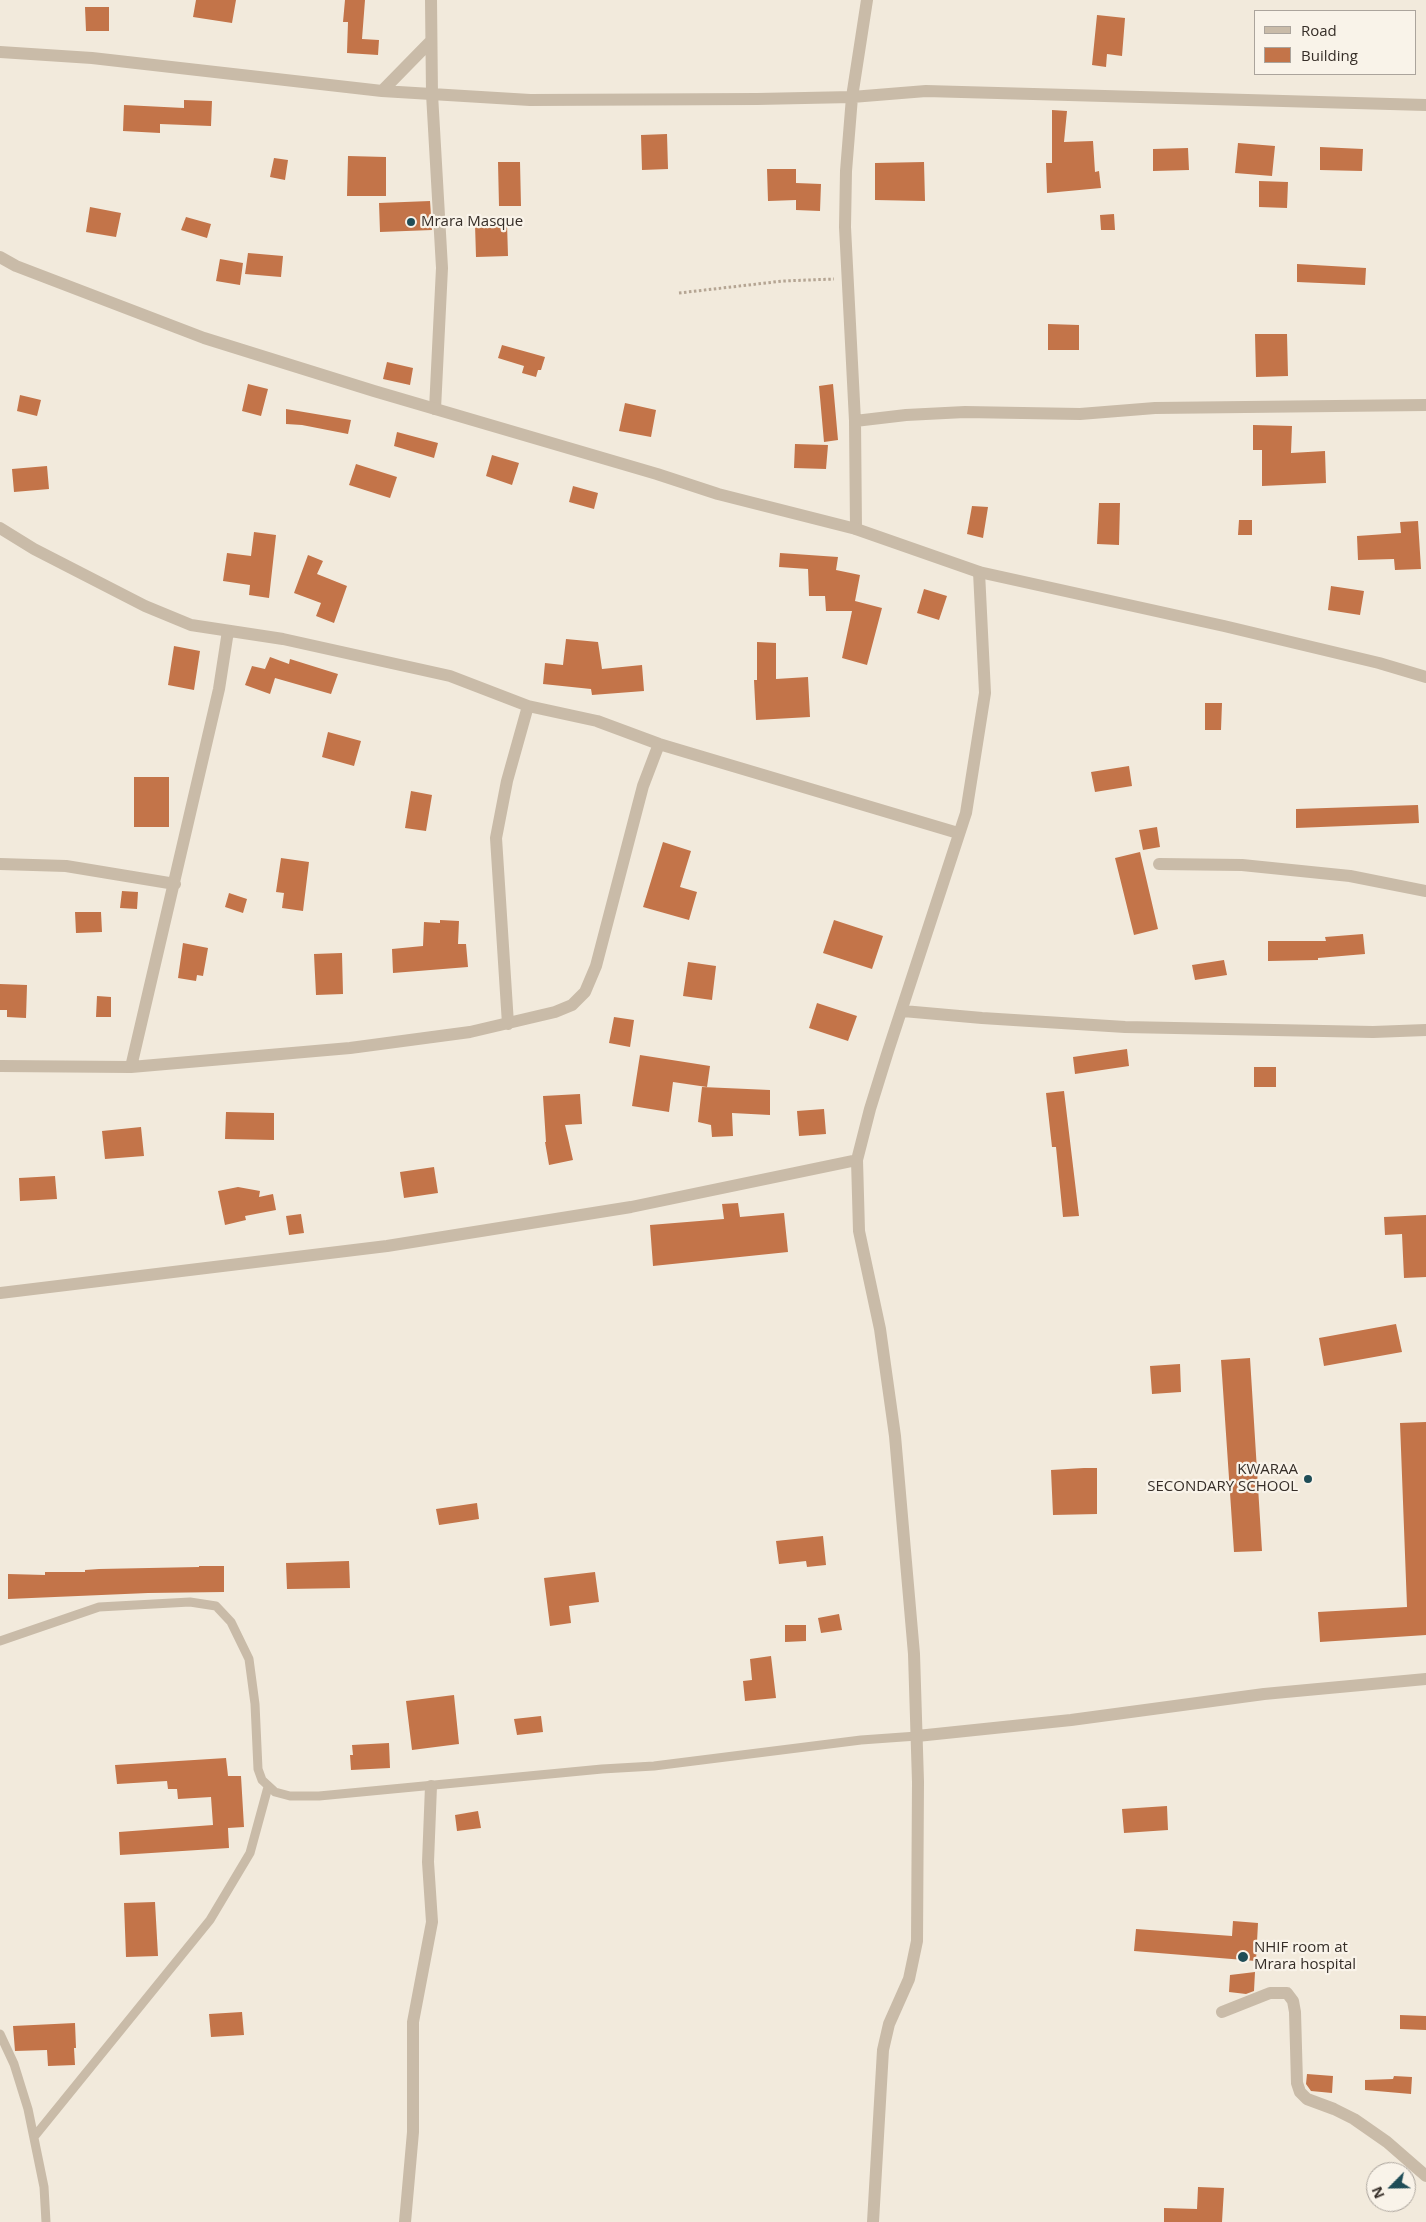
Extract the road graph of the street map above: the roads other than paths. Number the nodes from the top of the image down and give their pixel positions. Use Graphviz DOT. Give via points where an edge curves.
graph roads {
  1 [pos="431,0"];
  2 [pos="868,0"];
  3 [pos="431,41"];
  4 [pos="0,52"];
  5 [pos="382,91"];
  6 [pos="432,94"];
  7 [pos="852,96"];
  8 [pos="1426,105"];
  9 [pos="0,257"];
  10 [pos="1426,405"];
  11 [pos="435,409"];
  12 [pos="855,421"];
  13 [pos="0,528"];
  14 [pos="856,529"];
  15 [pos="979,572"];
  16 [pos="228,631"];
  17 [pos="1426,677"];
  18 [pos="528,706"];
  19 [pos="659,744"];
  20 [pos="958,833"];
  21 [pos="0,864"];
  22 [pos="1159,864"];
  23 [pos="175,884"];
  24 [pos="1426,891"];
  25 [pos="903,1011"];
  26 [pos="508,1024"];
  27 [pos="1426,1030"];
  28 [pos="0,1066"];
  29 [pos="131,1068"];
  30 [pos="857,1160"];
  31 [pos="0,1293"];
  32 [pos="0,1641"];
  33 [pos="1426,1679"];
  34 [pos="917,1736"];
  35 [pos="431,1786"];
  36 [pos="268,1787"];
  37 [pos="1222,2012"];
  38 [pos="0,2034"];
  39 [pos="34,2137"];
  40 [pos="1426,2176"];
  41 [pos="46,2222"];
  42 [pos="405,2222"];
  43 [pos="873,2222"];
  1 -- 3 [label="street"];
  2 -- 7 [label="street"];
  3 -- 5 [label="street"];
  3 -- 6 [label="street"];
  4 -- 5 [label="street" via="92,58"];
  5 -- 6 [label="street"];
  6 -- 7 [label="street" via="530,100"];
  6 -- 11 [label="street" via="442,268"];
  7 -- 8 [label="street" via="936,91"];
  7 -- 12 [label="street" via="846,180 847,278"];
  9 -- 11 [label="street" via="204,338"];
  10 -- 12 [label="street" via="1155,408 1080,414 958,412"];
  11 -- 14 [label="street" via="718,494"];
  12 -- 14 [label="street"];
  13 -- 16 [label="street" via="144,606 191,625"];
  14 -- 15 [label="street"];
  15 -- 17 [label="street" via="1224,626"];
  15 -- 20 [label="street" via="985,693 966,813"];
  16 -- 18 [label="street" via="284,639 450,676"];
  16 -- 23 [label="street" via="219,689"];
  18 -- 19 [label="street" via="597,721"];
  18 -- 26 [label="street" via="504,790 496,838"];
  19 -- 20 [label="street"];
  19 -- 26 [label="street" via="643,786 596,966 585,992 565,1009"];
  20 -- 25 [label="street"];
  21 -- 23 [label="street" via="66,866"];
  22 -- 24 [label="street" via="1242,865 1350,876"];
  23 -- 29 [label="street"];
  25 -- 27 [label="street" via="1125,1027 1373,1032"];
  25 -- 30 [label="street"];
  26 -- 29 [label="street" via="350,1048"];
  28 -- 29 [label="street"];
  30 -- 31 [label="street" via="631,1207 396,1245"];
  30 -- 34 [label="street" via="859,1231 880,1329 896,1436 914,1654"];
  32 -- 36 [label="lane" via="99,1607 190,1602 216,1606 231,1622 249,1659 258,1769"];
  33 -- 34 [label="street" via="1264,1694 1070,1720"];
  34 -- 35 [label="lane" via="654,1766"];
  34 -- 43 [label="street" via="917,1941 910,1979 889,2024 883,2050"];
  35 -- 36 [label="lane" via="300,1796 275,1792"];
  35 -- 42 [label="street" via="428,1862 432,1922 413,2022 413,2132"];
  36 -- 39 [label="lane" via="250,1853 210,1920"];
  37 -- 40 [label="street" via="1270,1993 1287,1993 1295,2012 1300,2092 1307,2099 1354,2119"];
  38 -- 39 [label="lane" via="14,2064"];
  39 -- 41 [label="lane" via="44,2187"];
}
